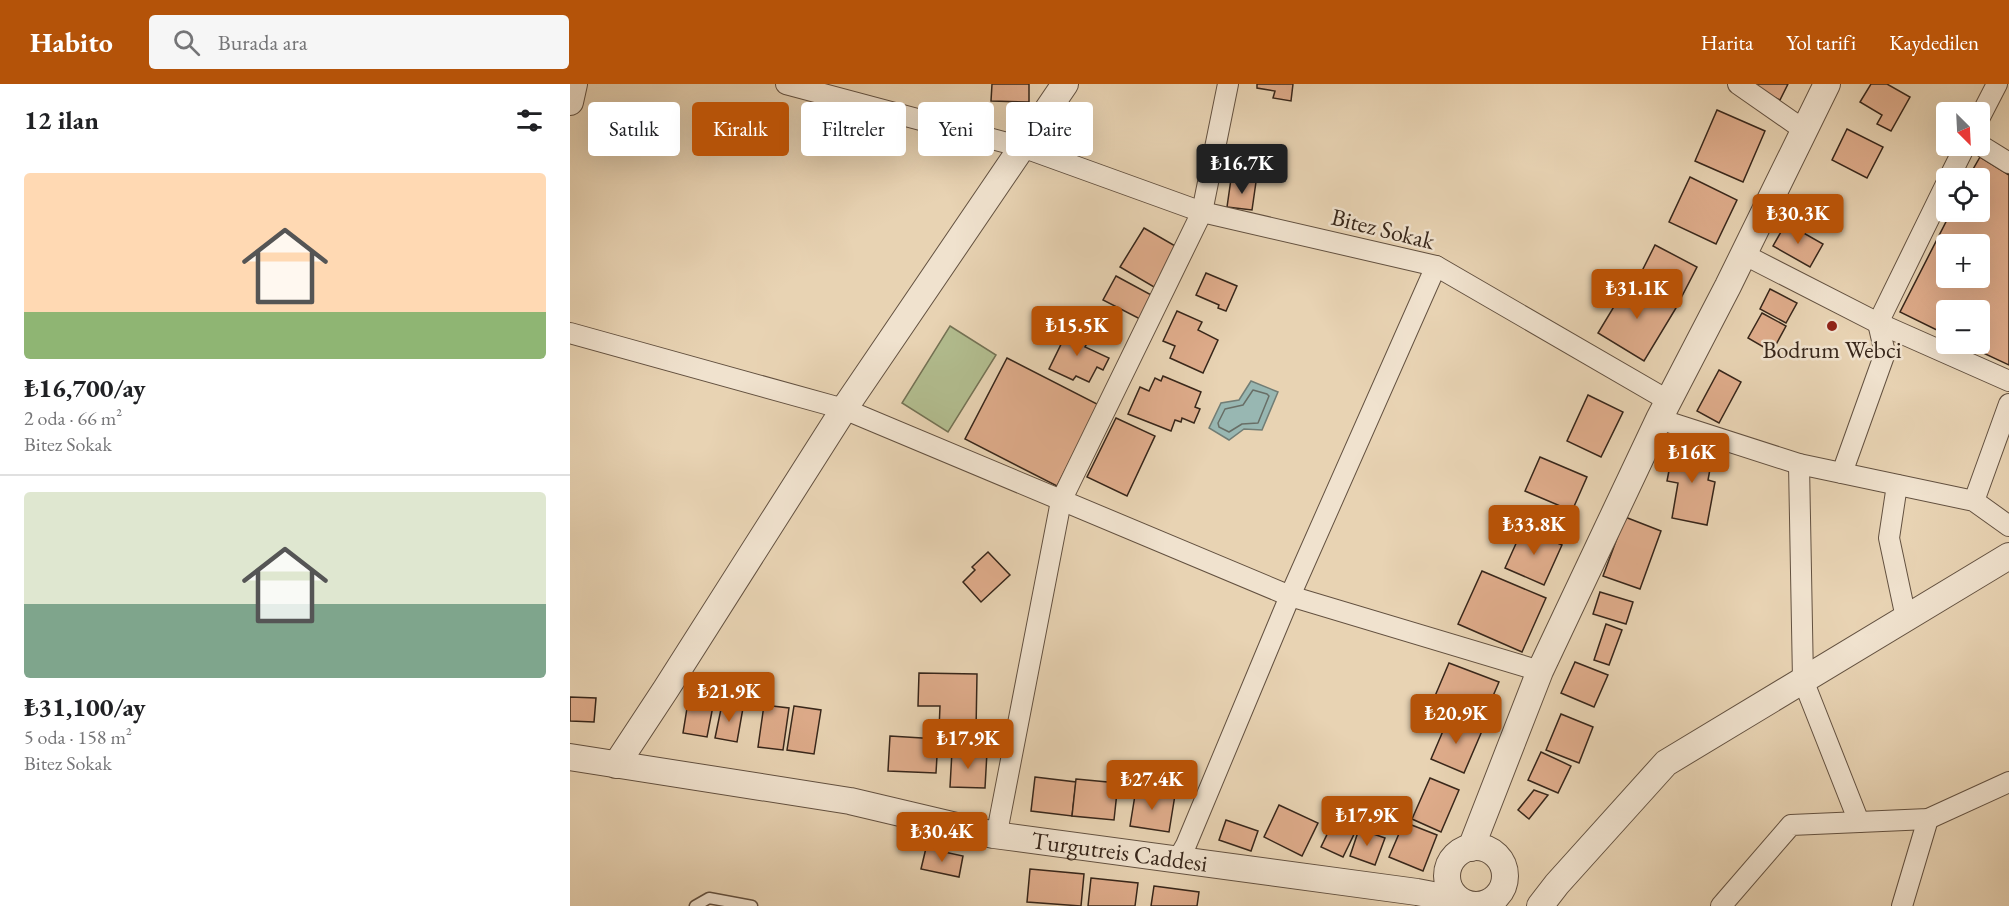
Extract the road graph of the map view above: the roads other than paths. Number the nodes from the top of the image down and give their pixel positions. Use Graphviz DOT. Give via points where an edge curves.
graph roads {
  1 [pos="574,84"];
  2 [pos="786,84"];
  3 [pos="1065,84"];
  4 [pos="1228,84"];
  5 [pos="1738,84"];
  6 [pos="1827,84"];
  7 [pos="1997,84"];
  8 [pos="570,102"];
  9 [pos="1053,102"];
  10 [pos="1988,102"];
  11 [pos="1804,130"];
  12 [pos="1006,143"];
  13 [pos="1990,151"];
  14 [pos="1016,156"];
  15 [pos="1047,156"];
  16 [pos="2009,162"];
  17 [pos="1936,205"];
  18 [pos="1202,212"];
  19 [pos="1743,254"];
  20 [pos="1436,266"];
  21 [pos="1878,323"];
  22 [pos="570,333"];
  23 [pos="2009,381"];
  24 [pos="2009,404"];
  25 [pos="844,409"];
  26 [pos="1664,410"];
  27 [pos="1799,464"];
  28 [pos="1842,473"];
  29 [pos="1898,485"];
  30 [pos="1061,501"];
  31 [pos="1974,501"];
  32 [pos="2009,526"];
  33 [pos="2009,556"];
  34 [pos="1290,596"];
  35 [pos="1906,618"];
  36 [pos="1540,671"];
  37 [pos="1803,680"];
  38 [pos="570,757"];
  39 [pos="616,765"];
  40 [pos="2009,782"];
  41 [pos="1488,805"];
  42 [pos="1928,819"];
  43 [pos="1859,822"];
  44 [pos="994,835"];
  45 [pos="1471,848"];
  46 [pos="1178,859"];
  47 [pos="1500,861"];
  48 [pos="1453,895"];
  49 [pos="1495,905"];
  50 [pos="695,906"];
  51 [pos="752,906"];
  52 [pos="1532,906"];
  53 [pos="1540,906"];
  54 [pos="1721,906"];
  55 [pos="1902,906"];
  1 -- 8 [label="street"];
  2 -- 12 [label="street, Bitez Sokak"];
  3 -- 9 [label="street"];
  4 -- 18 [label="street"];
  5 -- 11 [label="street"];
  6 -- 11 [label="street"];
  7 -- 10 [label="street"];
  11 -- 19 [label="street"];
  13 -- 16 [label="street"];
  14 -- 25 [label="street"];
  15 -- 18 [label="street, Bitez Sokak"];
  17 -- 21 [label="street"];
  18 -- 20 [label="street, Bitez Sokak"];
  18 -- 30 [label="street"];
  19 -- 21 [label="street"];
  19 -- 26 [label="street"];
  20 -- 26 [label="street, Bitez Sokak"];
  20 -- 34 [label="street"];
  21 -- 23 [label="street"];
  21 -- 28 [label="street" via="1885,353"];
  22 -- 25 [label="street"];
  24 -- 31 [label="street"];
  25 -- 30 [label="street"];
  25 -- 39 [label="street"];
  26 -- 27 [label="street, Bitez Sokak"];
  26 -- 36 [label="street"];
  27 -- 28 [label="street, Bitez Sokak"];
  27 -- 37 [label="street"];
  28 -- 29 [label="street, Bitez Sokak"];
  29 -- 31 [label="street, Bitez Sokak"];
  29 -- 35 [label="street" via="1889,538"];
  30 -- 34 [label="street"];
  30 -- 44 [label="street"];
  31 -- 32 [label="street"];
  33 -- 35 [label="street"];
  34 -- 36 [label="street"];
  34 -- 46 [label="street"];
  35 -- 37 [label="street"];
  36 -- 41 [label="street"];
  37 -- 43 [label="street"];
  37 -- 53 [label="street" via="1665,763"];
  38 -- 39 [label="street, Turgutreis Caddesi"];
  39 -- 44 [label="street, Turgutreis Caddesi" via="850,801"];
  40 -- 42 [label="street"];
  41 -- 45 [label="street"];
  41 -- 47 [label="street"];
  42 -- 43 [label="street"];
  42 -- 55 [label="street"];
  43 -- 54 [label="street" via="1791,825"];
  44 -- 46 [label="street, Turgutreis Caddesi"];
  45 -- 47 [label="street" via="1490,851"];
  45 -- 48 [label="street" via="1462,851 1449,866"];
  46 -- 48 [label="street, Turgutreis Caddesi"];
  47 -- 49 [label="street" via="1504,883 1494,898"];
  47 -- 52 [label="street"];
  48 -- 49 [label="street" via="1468,904"];
  50 -- 51 [label="lane" via="709,898"];
}
